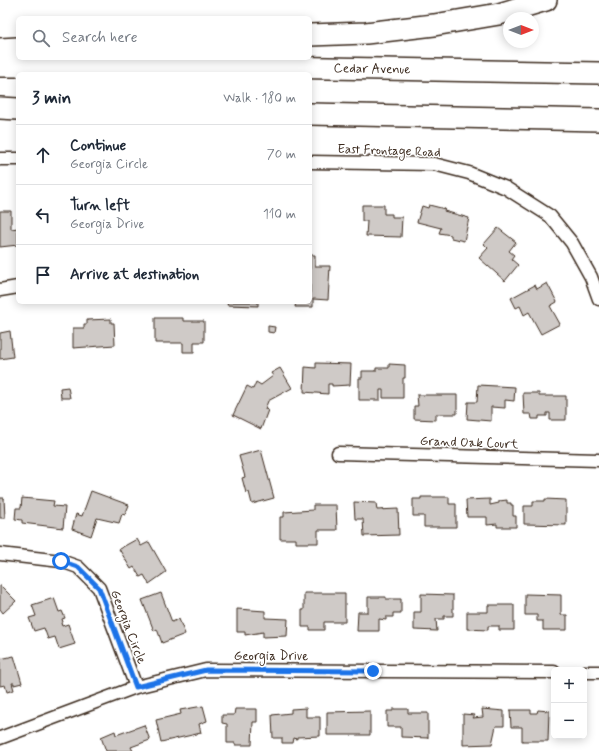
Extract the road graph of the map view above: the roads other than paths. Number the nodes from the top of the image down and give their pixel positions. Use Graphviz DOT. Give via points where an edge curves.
graph roads {
  1 [pos="546,0"];
  2 [pos="312,35"];
  3 [pos="16,48"];
  4 [pos="0,49"];
  5 [pos="0,66"];
  6 [pos="599,73"];
  7 [pos="0,108"];
  8 [pos="16,109"];
  9 [pos="312,114"];
  10 [pos="599,120"];
  11 [pos="0,159"];
  12 [pos="16,159"];
  13 [pos="312,162"];
  14 [pos="16,287"];
  15 [pos="0,290"];
  16 [pos="599,299"];
  17 [pos="338,453"];
  18 [pos="599,460"];
  19 [pos="0,554"];
  20 [pos="551,672"];
  21 [pos="587,672"];
  22 [pos="599,672"];
  23 [pos="136,687"];
  24 [pos="0,738"];
  1 -- 2 [label="highway" via="499,14 434,25 366,33"];
  3 -- 4 [label="highway"];
  5 -- 6 [label="highway, Cedar Avenue" via="227,66"];
  7 -- 8 [label="highway"];
  9 -- 10 [label="highway"];
  11 -- 12 [label="street"];
  13 -- 16 [label="street, East Frontage Road" via="434,164 469,173 506,188 550,216 572,243 591,277"];
  14 -- 15 [label="street"];
  17 -- 18 [label="street, Grand Oak Court"];
  19 -- 23 [label="street, Georgia Circle" via="61,561 78,567 99,588"];
  20 -- 23 [label="street, Georgia Drive" via="206,670"];
  21 -- 22 [label="street"];
  23 -- 24 [label="street, Georgia Drive"];
}
